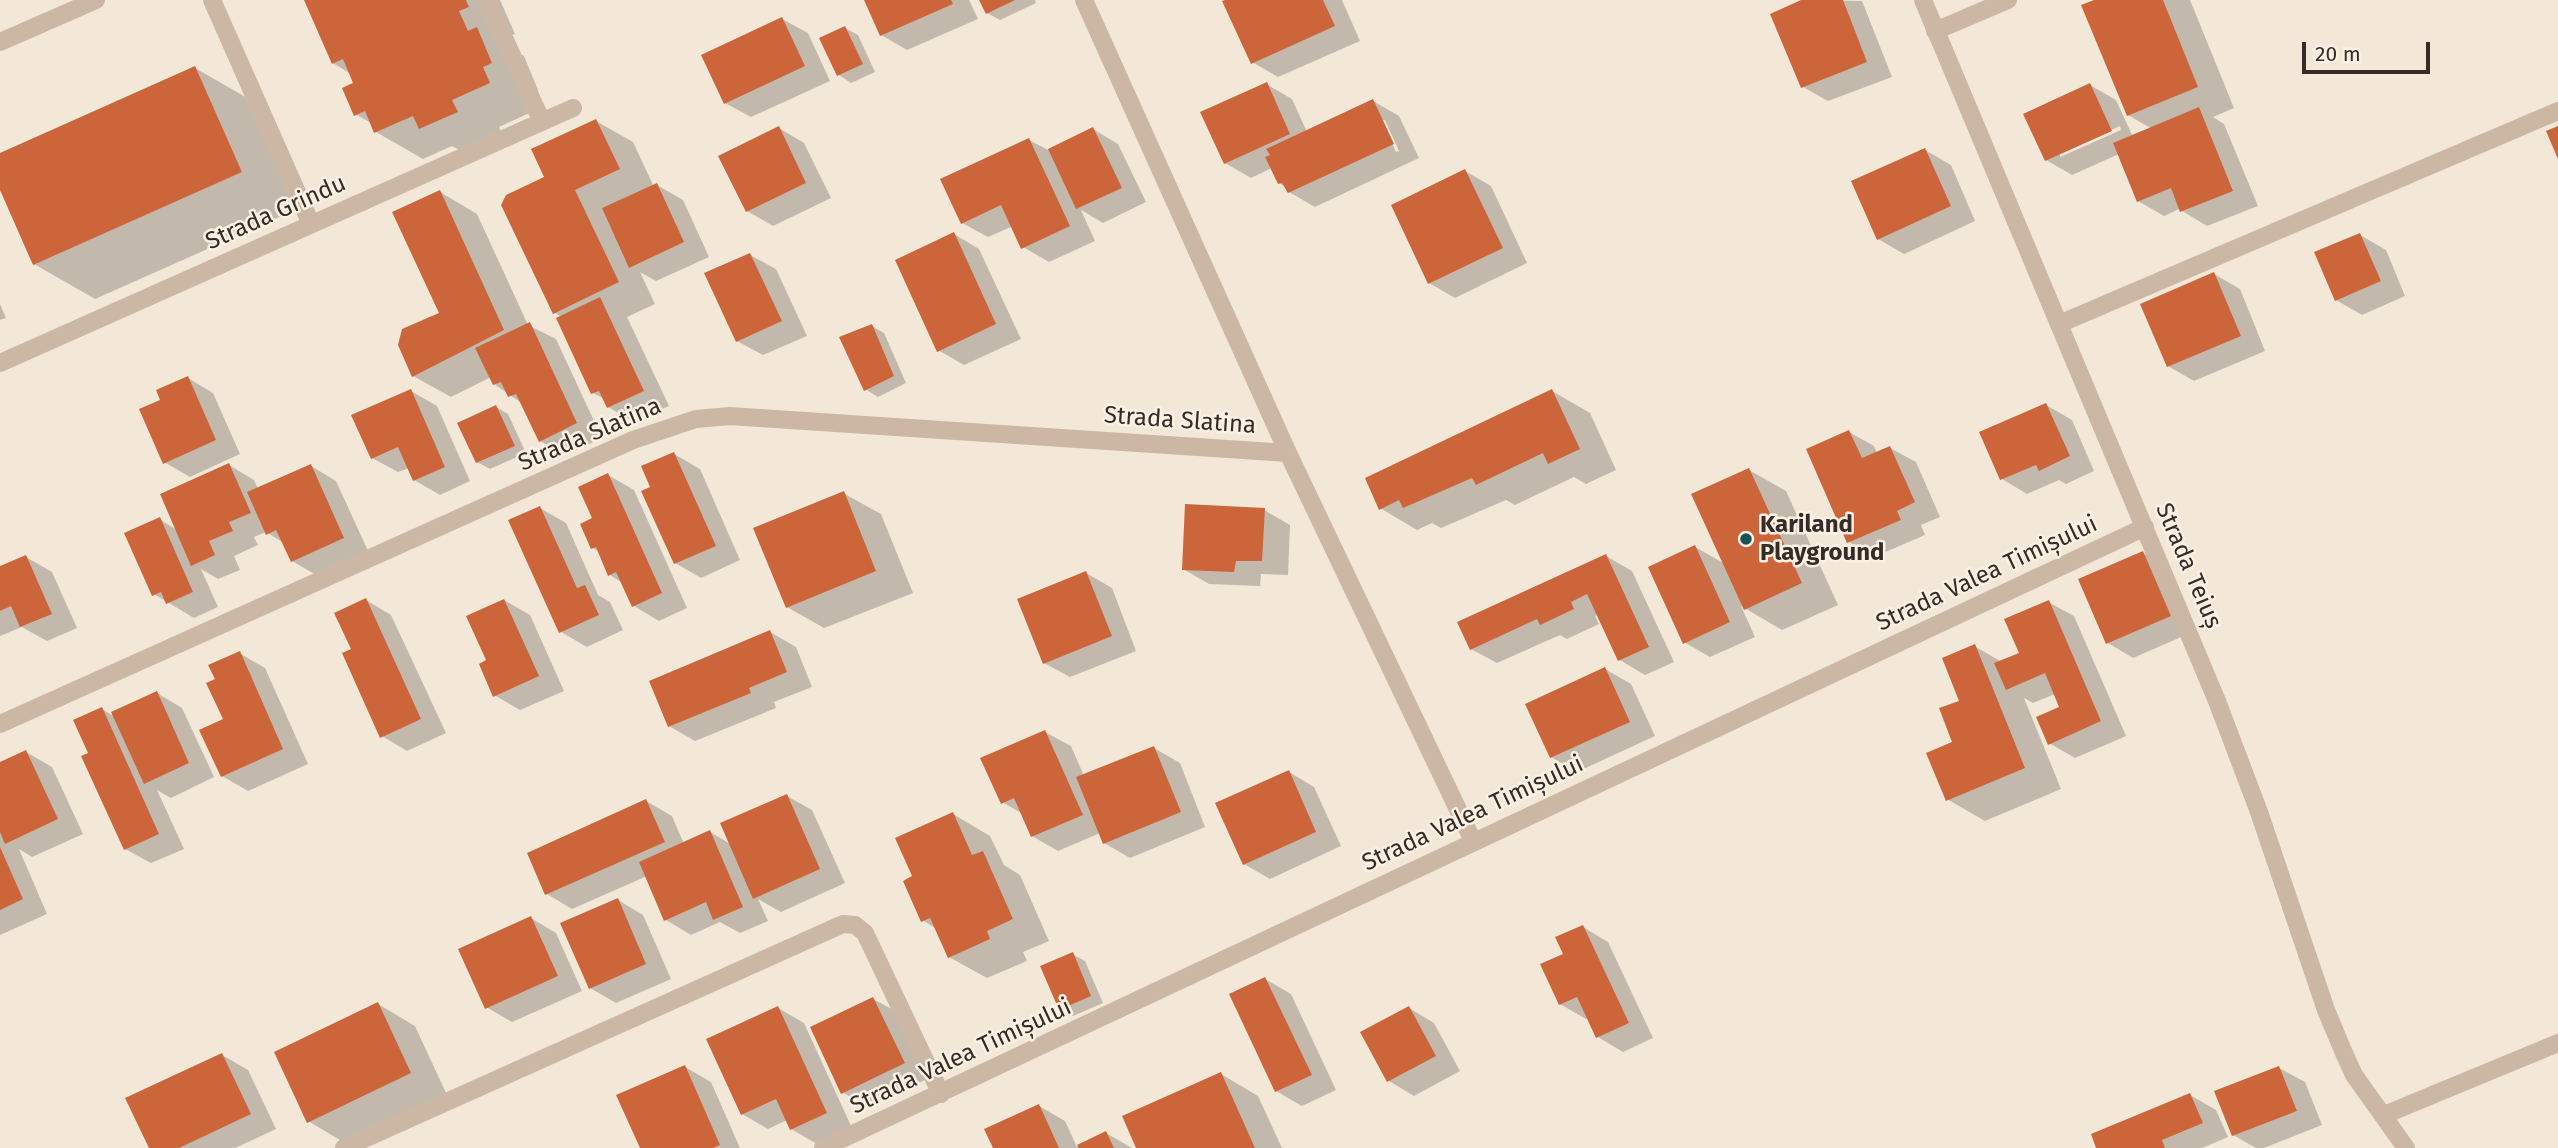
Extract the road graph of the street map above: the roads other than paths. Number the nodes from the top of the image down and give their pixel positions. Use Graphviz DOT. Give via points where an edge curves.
graph roads {
  1 [pos="96,0"];
  2 [pos="212,0"];
  3 [pos="487,0"];
  4 [pos="1084,0"];
  5 [pos="1923,0"];
  6 [pos="2008,0"];
  7 [pos="1936,31"];
  8 [pos="0,42"];
  9 [pos="573,108"];
  10 [pos="2558,111"];
  11 [pos="542,121"];
  12 [pos="311,224"];
  13 [pos="2059,324"];
  14 [pos="0,363"];
  15 [pos="1288,453"];
  16 [pos="2145,527"];
  17 [pos="0,724"];
  18 [pos="1473,841"];
  19 [pos="2558,1043"];
  20 [pos="941,1094"];
  21 [pos="2384,1115"];
  22 [pos="344,1148"];
  23 [pos="823,1148"];
  24 [pos="2406,1148"];
  1 -- 8 [label="street"];
  2 -- 12 [label="street"];
  3 -- 11 [label="street"];
  4 -- 15 [label="street, Strada Slatina"];
  5 -- 7 [label="street, Strada Teiuș"];
  6 -- 7 [label="street"];
  7 -- 13 [label="street, Strada Teiuș"];
  9 -- 11 [label="street, Strada Grindu"];
  10 -- 13 [label="street"];
  11 -- 12 [label="street, Strada Grindu"];
  12 -- 14 [label="street, Strada Grindu"];
  13 -- 16 [label="street, Strada Teiuș"];
  15 -- 17 [label="street, Strada Slatina" via="730,416 696,419 633,440"];
  15 -- 18 [label="street, Strada Slatina"];
  16 -- 18 [label="street, Strada Valea Timișului"];
  16 -- 21 [label="street, Strada Teiuș" via="2222,713 2326,1010 2354,1075"];
  18 -- 20 [label="street, Strada Valea Timișului"];
  19 -- 21 [label="street"];
  20 -- 22 [label="street" via="865,933 843,923"];
  20 -- 23 [label="street, Strada Valea Timișului"];
  21 -- 24 [label="street, Strada Teiuș"];
}
